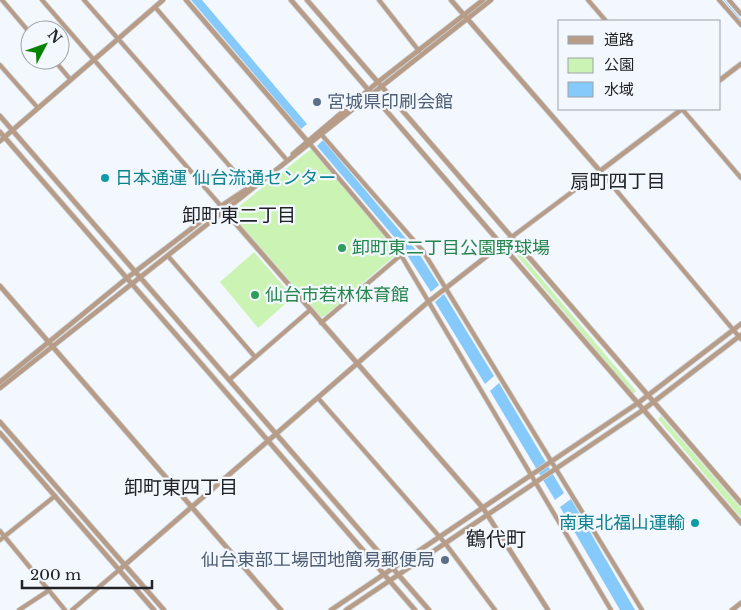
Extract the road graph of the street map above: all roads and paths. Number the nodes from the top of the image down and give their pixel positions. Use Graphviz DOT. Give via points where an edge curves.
graph roads {
  1 [pos="2,0"];
  2 [pos="42,0"];
  3 [pos="84,0"];
  4 [pos="162,0"];
  5 [pos="186,0"];
  6 [pos="291,0"];
  7 [pos="307,0"];
  8 [pos="379,0"];
  9 [pos="451,0"];
  10 [pos="483,0"];
  11 [pos="491,0"];
  12 [pos="588,0"];
  13 [pos="719,0"];
  14 [pos="729,0"];
  15 [pos="155,7"];
  16 [pos="741,14"];
  17 [pos="466,17"];
  18 [pos="605,20"];
  19 [pos="20,21"];
  20 [pos="741,25"];
  21 [pos="118,39"];
  22 [pos="419,50"];
  23 [pos="422,56"];
  24 [pos="93,60"];
  25 [pos="741,64"];
  26 [pos="0,65"];
  27 [pos="62,70"];
  28 [pos="721,79"];
  29 [pos="70,80"];
  30 [pos="378,82"];
  31 [pos="383,87"];
  32 [pos="367,91"];
  33 [pos="372,96"];
  34 [pos="38,108"];
  35 [pos="681,110"];
  36 [pos="683,110"];
  37 [pos="0,116"];
  38 [pos="12,130"];
  39 [pos="0,132"];
  40 [pos="321,134"];
  41 [pos="2,139"];
  42 [pos="309,143"];
  43 [pos="286,159"];
  44 [pos="600,171"];
  45 [pos="739,172"];
  46 [pos="741,178"];
  47 [pos="249,188"];
  48 [pos="221,206"];
  49 [pos="225,211"];
  50 [pos="511,237"];
  51 [pos="501,245"];
  52 [pos="401,254"];
  53 [pos="168,256"];
  54 [pos="137,273"];
  55 [pos="141,277"];
  56 [pos="127,278"];
  57 [pos="132,284"];
  58 [pos="0,286"];
  59 [pos="446,288"];
  60 [pos="428,302"];
  61 [pos="310,310"];
  62 [pos="321,323"];
  63 [pos="741,324"];
  64 [pos="733,330"];
  65 [pos="740,337"];
  66 [pos="52,345"];
  67 [pos="255,357"];
  68 [pos="357,364"];
  69 [pos="229,380"];
  70 [pos="0,382"];
  71 [pos="0,388"];
  72 [pos="646,395"];
  73 [pos="318,398"];
  74 [pos="652,402"];
  75 [pos="638,403"];
  76 [pos="643,410"];
  77 [pos="0,422"];
  78 [pos="0,432"];
  79 [pos="276,434"];
  80 [pos="268,441"];
  81 [pos="552,462"];
  82 [pos="556,468"];
  83 [pos="533,475"];
  84 [pos="535,483"];
  85 [pos="55,496"];
  86 [pos="741,503"];
  87 [pos="192,507"];
  88 [pos="483,508"];
  89 [pos="487,515"];
  90 [pos="741,523"];
  91 [pos="0,531"];
  92 [pos="5,536"];
  93 [pos="440,537"];
  94 [pos="0,540"];
  95 [pos="445,544"];
  96 [pos="125,566"];
  97 [pos="393,568"];
  98 [pos="119,570"];
  99 [pos="399,574"];
  100 [pos="384,575"];
  101 [pos="390,581"];
  102 [pos="48,591"];
  103 [pos="741,603"];
  104 [pos="19,610"];
  105 [pos="65,610"];
  106 [pos="72,610"];
  107 [pos="154,610"];
  108 [pos="164,610"];
  109 [pos="281,610"];
  110 [pos="331,610"];
  111 [pos="346,610"];
  112 [pos="415,610"];
  113 [pos="429,610"];
  114 [pos="495,610"];
  115 [pos="548,610"];
  116 [pos="611,610"];
  117 [pos="642,610"];
  118 [pos="732,610"];
  1 -- 19 [label="street"];
  2 -- 24 [label="street"];
  3 -- 21 [label="street"];
  4 -- 15 [label="street"];
  5 -- 42 [label="street"];
  6 -- 32 [label="street"];
  7 -- 30 [label="street"];
  8 -- 22 [label="street"];
  9 -- 17 [label="street"];
  10 -- 17 [label="street"];
  11 -- 17 [label="street"];
  12 -- 18 [label="street"];
  13 -- 20 [label="street"];
  14 -- 16 [label="street"];
  15 -- 21 [label="street"];
  15 -- 43 [label="street"];
  17 -- 22 [label="street"];
  17 -- 23 [label="street"];
  17 -- 44 [label="street"];
  21 -- 24 [label="street"];
  21 -- 47 [label="street"];
  22 -- 23 [label="street"];
  22 -- 30 [label="street"];
  23 -- 31 [label="street"];
  24 -- 29 [label="street"];
  24 -- 48 [label="street"];
  25 -- 28 [label="street"];
  26 -- 34 [label="street"];
  27 -- 29 [label="street"];
  29 -- 34 [label="street"];
  30 -- 31 [label="street"];
  30 -- 32 [label="street"];
  31 -- 33 [label="street"];
  31 -- 50 [label="street"];
  32 -- 33 [label="street"];
  32 -- 40 [label="street"];
  33 -- 40 [label="street"];
  33 -- 51 [label="street"];
  34 -- 38 [label="street"];
  35 -- 44 [label="street"];
  36 -- 45 [label="street"];
  37 -- 38 [label="street"];
  38 -- 41 [label="street"];
  38 -- 54 [label="street"];
  39 -- 41 [label="street"];
  40 -- 42 [label="street"];
  40 -- 59 [label="street" via="423,251"];
  41 -- 56 [label="street"];
  42 -- 43 [label="street"];
  42 -- 49 [label="street"];
  42 -- 52 [label="street"];
  43 -- 47 [label="street"];
  44 -- 50 [label="street"];
  44 -- 64 [label="street"];
  45 -- 46 [label="street"];
  47 -- 48 [label="street"];
  48 -- 49 [label="street"];
  48 -- 54 [label="street"];
  49 -- 53 [label="street"];
  49 -- 61 [label="street"];
  50 -- 51 [label="street"];
  50 -- 72 [label="street"];
  51 -- 59 [label="street"];
  51 -- 75 [label="street"];
  52 -- 60 [label="street"];
  52 -- 62 [label="street"];
  53 -- 55 [label="street"];
  53 -- 67 [label="street"];
  54 -- 55 [label="street"];
  54 -- 56 [label="street"];
  55 -- 57 [label="street"];
  55 -- 69 [label="street"];
  56 -- 57 [label="street"];
  56 -- 66 [label="street"];
  57 -- 66 [label="street"];
  57 -- 80 [label="street"];
  58 -- 66 [label="street"];
  59 -- 60 [label="street"];
  59 -- 81 [label="street"];
  60 -- 68 [label="street"];
  60 -- 83 [label="street"];
  61 -- 62 [label="street"];
  61 -- 67 [label="street"];
  62 -- 68 [label="street"];
  63 -- 64 [label="street"];
  64 -- 65 [label="street"];
  64 -- 72 [label="street"];
  65 -- 74 [label="street"];
  66 -- 70 [label="street"];
  66 -- 71 [label="street"];
  66 -- 87 [label="street"];
  67 -- 69 [label="street"];
  68 -- 73 [label="street"];
  68 -- 88 [label="street"];
  69 -- 79 [label="street"];
  72 -- 74 [label="street"];
  72 -- 75 [label="street"];
  73 -- 79 [label="street"];
  73 -- 93 [label="street"];
  74 -- 76 [label="street"];
  74 -- 86 [label="street"];
  75 -- 76 [label="street"];
  75 -- 81 [label="street"];
  76 -- 82 [label="street"];
  76 -- 90 [label="street"];
  77 -- 96 [label="street"];
  78 -- 85 [label="street"];
  79 -- 80 [label="street"];
  79 -- 97 [label="street"];
  80 -- 87 [label="street"];
  80 -- 100 [label="street"];
  81 -- 82 [label="street"];
  81 -- 83 [label="street"];
  82 -- 84 [label="street"];
  82 -- 117 [label="street"];
  83 -- 84 [label="street"];
  83 -- 88 [label="street"];
  84 -- 89 [label="street"];
  84 -- 116 [label="street"];
  85 -- 92 [label="street"];
  85 -- 98 [label="street"];
  87 -- 96 [label="street"];
  87 -- 109 [label="street"];
  88 -- 89 [label="street"];
  88 -- 93 [label="street"];
  89 -- 95 [label="street"];
  89 -- 115 [label="street"];
  91 -- 92 [label="street"];
  92 -- 94 [label="street"];
  92 -- 102 [label="street"];
  93 -- 95 [label="street"];
  93 -- 97 [label="street"];
  95 -- 99 [label="street"];
  95 -- 114 [label="street"];
  96 -- 98 [label="street"];
  96 -- 108 [label="street"];
  97 -- 99 [label="street"];
  97 -- 100 [label="street"];
  98 -- 106 [label="street"];
  98 -- 107 [label="street"];
  99 -- 101 [label="street"];
  99 -- 113 [label="street"];
  100 -- 101 [label="street"];
  100 -- 110 [label="street"];
  101 -- 111 [label="street"];
  101 -- 112 [label="street"];
  102 -- 104 [label="street"];
  102 -- 105 [label="street"];
  103 -- 118 [label="street"];
}
